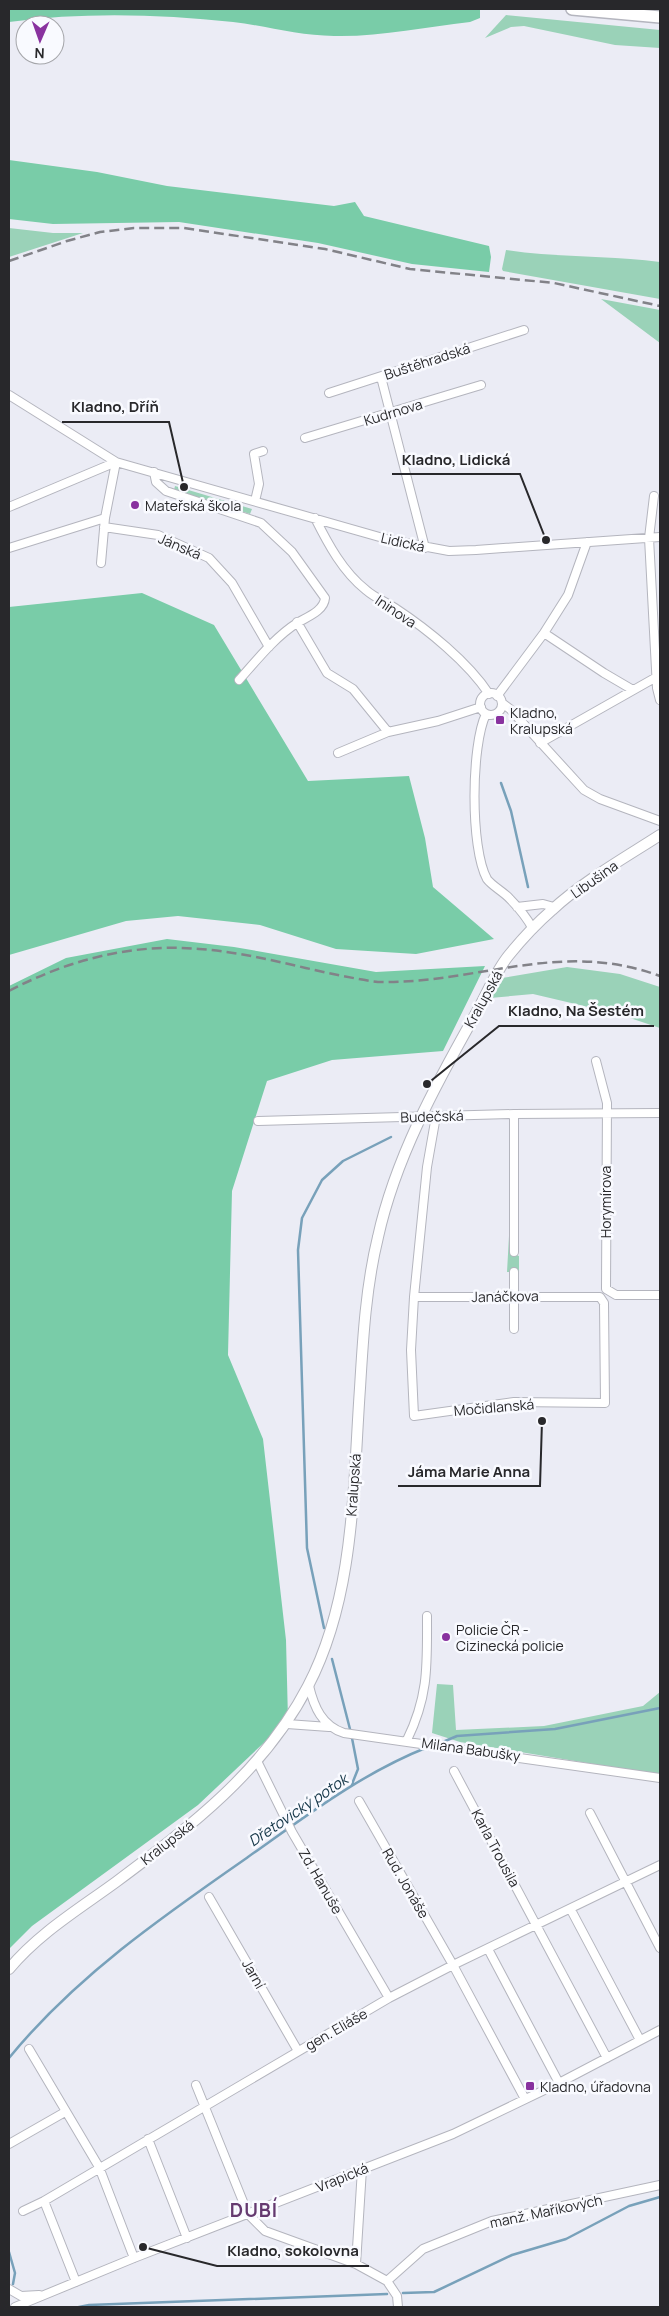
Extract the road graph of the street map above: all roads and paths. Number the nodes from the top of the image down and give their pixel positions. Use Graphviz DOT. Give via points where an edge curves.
graph roads {
  1 [pos="572,9"];
  2 [pos="660,17"];
  3 [pos="524,330"];
  4 [pos="381,377"];
  5 [pos="481,385"];
  6 [pos="329,393"];
  7 [pos="9,394"];
  8 [pos="391,413"];
  9 [pos="305,438"];
  10 [pos="263,451"];
  11 [pos="116,462"];
  12 [pos="154,472"];
  13 [pos="654,496"];
  14 [pos="255,501"];
  15 [pos="9,507"];
  16 [pos="106,518"];
  17 [pos="315,518"];
  18 [pos="104,527"];
  19 [pos="660,537"];
  20 [pos="649,538"];
  21 [pos="587,542"];
  22 [pos="9,548"];
  23 [pos="424,548"];
  24 [pos="100,563"];
  25 [pos="297,622"];
  26 [pos="544,633"];
  27 [pos="269,647"];
  28 [pos="659,675"];
  29 [pos="239,680"];
  30 [pos="633,690"];
  31 [pos="489,694"];
  32 [pos="500,699"];
  33 [pos="660,700"];
  34 [pos="481,708"];
  35 [pos="486,714"];
  36 [pos="388,732"];
  37 [pos="540,743"];
  38 [pos="338,753"];
  39 [pos="660,821"];
  40 [pos="660,835"];
  41 [pos="517,907"];
  42 [pos="554,908"];
  43 [pos="533,929"];
  44 [pos="596,1061"];
  45 [pos="605,1113"];
  46 [pos="660,1113"];
  47 [pos="514,1114"];
  48 [pos="436,1116"];
  49 [pos="423,1117"];
  50 [pos="258,1121"];
  51 [pos="514,1252"];
  52 [pos="514,1272"];
  53 [pos="660,1295"];
  54 [pos="514,1296"];
  55 [pos="414,1297"];
  56 [pos="514,1329"];
  57 [pos="605,1403"];
  58 [pos="427,1616"];
  59 [pos="309,1686"];
  60 [pos="287,1724"];
  61 [pos="329,1727"];
  62 [pos="407,1740"];
  63 [pos="257,1762"];
  64 [pos="454,1771"];
  65 [pos="660,1778"];
  66 [pos="359,1802"];
  67 [pos="590,1813"];
  68 [pos="660,1865"];
  69 [pos="626,1882"];
  70 [pos="209,1897"];
  71 [pos="571,1910"];
  72 [pos="538,1925"];
  73 [pos="660,1948"];
  74 [pos="488,1949"];
  75 [pos="453,1964"];
  76 [pos="9,1969"];
  77 [pos="390,1998"];
  78 [pos="660,2030"];
  79 [pos="640,2040"];
  80 [pos="29,2049"];
  81 [pos="298,2051"];
  82 [pos="607,2058"];
  83 [pos="559,2083"];
  84 [pos="196,2085"];
  85 [pos="525,2099"];
  86 [pos="205,2107"];
  87 [pos="65,2112"];
  88 [pos="148,2139"];
  89 [pos="9,2144"];
  90 [pos="100,2167"];
  91 [pos="362,2169"];
  92 [pos="660,2185"];
  93 [pos="44,2201"];
  94 [pos="22,2211"];
  95 [pos="248,2214"];
  96 [pos="187,2238"];
  97 [pos="134,2258"];
  98 [pos="356,2264"];
  99 [pos="387,2281"];
  100 [pos="76,2282"];
  101 [pos="9,2289"];
  102 [pos="44,2295"];
  103 [pos="16,2307"];
  104 [pos="398,2307"];
  1 -- 2 [label="main road"];
  3 -- 4 [label="street, Buštěhradská"];
  4 -- 6 [label="street, Buštěhradská"];
  4 -- 8 [label="street"];
  5 -- 8 [label="street, Kudrnova"];
  7 -- 11 [label="street, Lidická"];
  8 -- 9 [label="street, Kudrnova"];
  8 -- 23 [label="street"];
  10 -- 14 [label="street" via="254,454 259,484"];
  11 -- 12 [label="street, Lidická"];
  11 -- 15 [label="street"];
  11 -- 16 [label="street"];
  12 -- 14 [label="street, Lidická"];
  12 -- 25 [label="street" via="156,482 166,491 251,518 287,546 325,598 323,605"];
  13 -- 20 [label="street"];
  14 -- 17 [label="street, Lidická"];
  16 -- 18 [label="street"];
  16 -- 22 [label="street"];
  17 -- 23 [label="street, Lidická"];
  17 -- 31 [label="street, Ininova" via="340,562 366,590 433,637 480,681"];
  18 -- 24 [label="street"];
  18 -- 27 [label="street, Jánská" via="158,535 209,558 232,583"];
  19 -- 20 [label="street, Lidická"];
  20 -- 21 [label="street, Lidická"];
  20 -- 28 [label="street"];
  21 -- 23 [label="street, Lidická" via="476,550"];
  21 -- 26 [label="street" via="568,595"];
  25 -- 27 [label="street"];
  25 -- 36 [label="street" via="327,673 353,689"];
  26 -- 30 [label="street"];
  26 -- 32 [label="street"];
  27 -- 29 [label="street"];
  28 -- 30 [label="street"];
  28 -- 33 [label="street"];
  30 -- 37 [label="street"];
  31 -- 32 [label="street"];
  31 -- 34 [label="street" via="483,698"];
  32 -- 35 [label="street" via="498,713"];
  32 -- 37 [label="street"];
  34 -- 35 [label="street"];
  34 -- 36 [label="street"];
  35 -- 41 [label="street" via="480,726 474,787 476,838 488,879"];
  36 -- 38 [label="street"];
  37 -- 39 [label="street" via="584,790"];
  40 -- 42 [label="main road, Libušina"];
  41 -- 42 [label="street" via="543,904"];
  41 -- 43 [label="street"];
  42 -- 43 [label="main road, Libušina"];
  43 -- 49 [label="main road, Kralupská" via="507,957 449,1061"];
  44 -- 45 [label="street" via="607,1103"];
  45 -- 46 [label="street, Budečská"];
  45 -- 47 [label="street, Budečská"];
  45 -- 53 [label="street, Horymírova" via="605,1285 607,1291 616,1295"];
  47 -- 48 [label="street, Budečská"];
  47 -- 51 [label="street"];
  48 -- 49 [label="street, Budečská"];
  48 -- 55 [label="street" via="427,1167"];
  49 -- 50 [label="street, Budečská"];
  49 -- 59 [label="main road, Kralupská" via="390,1194 378,1237 366,1308 350,1533 330,1632"];
  52 -- 54 [label="street"];
  54 -- 55 [label="street, Janáčkova"];
  54 -- 56 [label="street"];
  54 -- 57 [label="street, Janáčkova" via="596,1295 604,1303"];
  55 -- 57 [label="street, Močidlanská" via="411,1350 414,1416 514,1402"];
  58 -- 62 [label="street" via="427,1680 418,1718"];
  59 -- 60 [label="main road, Kralupská"];
  59 -- 61 [label="street" via="319,1714"];
  60 -- 61 [label="street, Milana Babušky"];
  60 -- 63 [label="main road, Kralupská"];
  61 -- 62 [label="street, Milana Babušky" via="344,1733"];
  62 -- 65 [label="street, Milana Babušky"];
  63 -- 76 [label="main road, Kralupská" via="191,1824 42,1935"];
  63 -- 77 [label="street, Zd. Hanuše" via="286,1822"];
  64 -- 72 [label="street, Karla Trousila"];
  66 -- 75 [label="street, Rud. Jonáše"];
  67 -- 69 [label="street"];
  68 -- 69 [label="street, gen. Eliáše"];
  69 -- 71 [label="street, gen. Eliáše"];
  69 -- 73 [label="street"];
  70 -- 81 [label="street, Jarní"];
  71 -- 72 [label="street, gen. Eliáše"];
  71 -- 79 [label="street"];
  72 -- 74 [label="street, gen. Eliáše"];
  72 -- 82 [label="street, Karla Trousila"];
  74 -- 75 [label="street, gen. Eliáše"];
  74 -- 83 [label="street"];
  75 -- 77 [label="street, gen. Eliáše"];
  75 -- 85 [label="street, Rud. Jonáše"];
  77 -- 81 [label="street, gen. Eliáše"];
  78 -- 79 [label="street, Vrapická"];
  79 -- 82 [label="street, Vrapická"];
  80 -- 87 [label="street"];
  81 -- 86 [label="street, gen. Eliáše"];
  82 -- 83 [label="street, Vrapická"];
  83 -- 85 [label="street, Vrapická"];
  84 -- 86 [label="street"];
  85 -- 91 [label="street, Vrapická" via="453,2134"];
  86 -- 88 [label="street, gen. Eliáše"];
  86 -- 95 [label="street"];
  87 -- 89 [label="street"];
  87 -- 90 [label="street"];
  88 -- 90 [label="street, gen. Eliáše"];
  88 -- 96 [label="street"];
  90 -- 93 [label="street, gen. Eliáše"];
  90 -- 97 [label="street"];
  91 -- 95 [label="street, Vrapická"];
  91 -- 98 [label="street"];
  92 -- 99 [label="street, manž. Maříkových" via="492,2221 423,2250"];
  93 -- 94 [label="street, gen. Eliáše"];
  93 -- 100 [label="street"];
  95 -- 96 [label="street, Vrapická"];
  95 -- 98 [label="street" via="265,2231"];
  96 -- 97 [label="street, Vrapická"];
  97 -- 100 [label="street, Vrapická"];
  98 -- 99 [label="street"];
  99 -- 104 [label="street" via="397,2296"];
  100 -- 102 [label="street, Vrapická"];
  101 -- 102 [label="street" via="21,2296"];
  102 -- 103 [label="street, Vrapická"];
}
